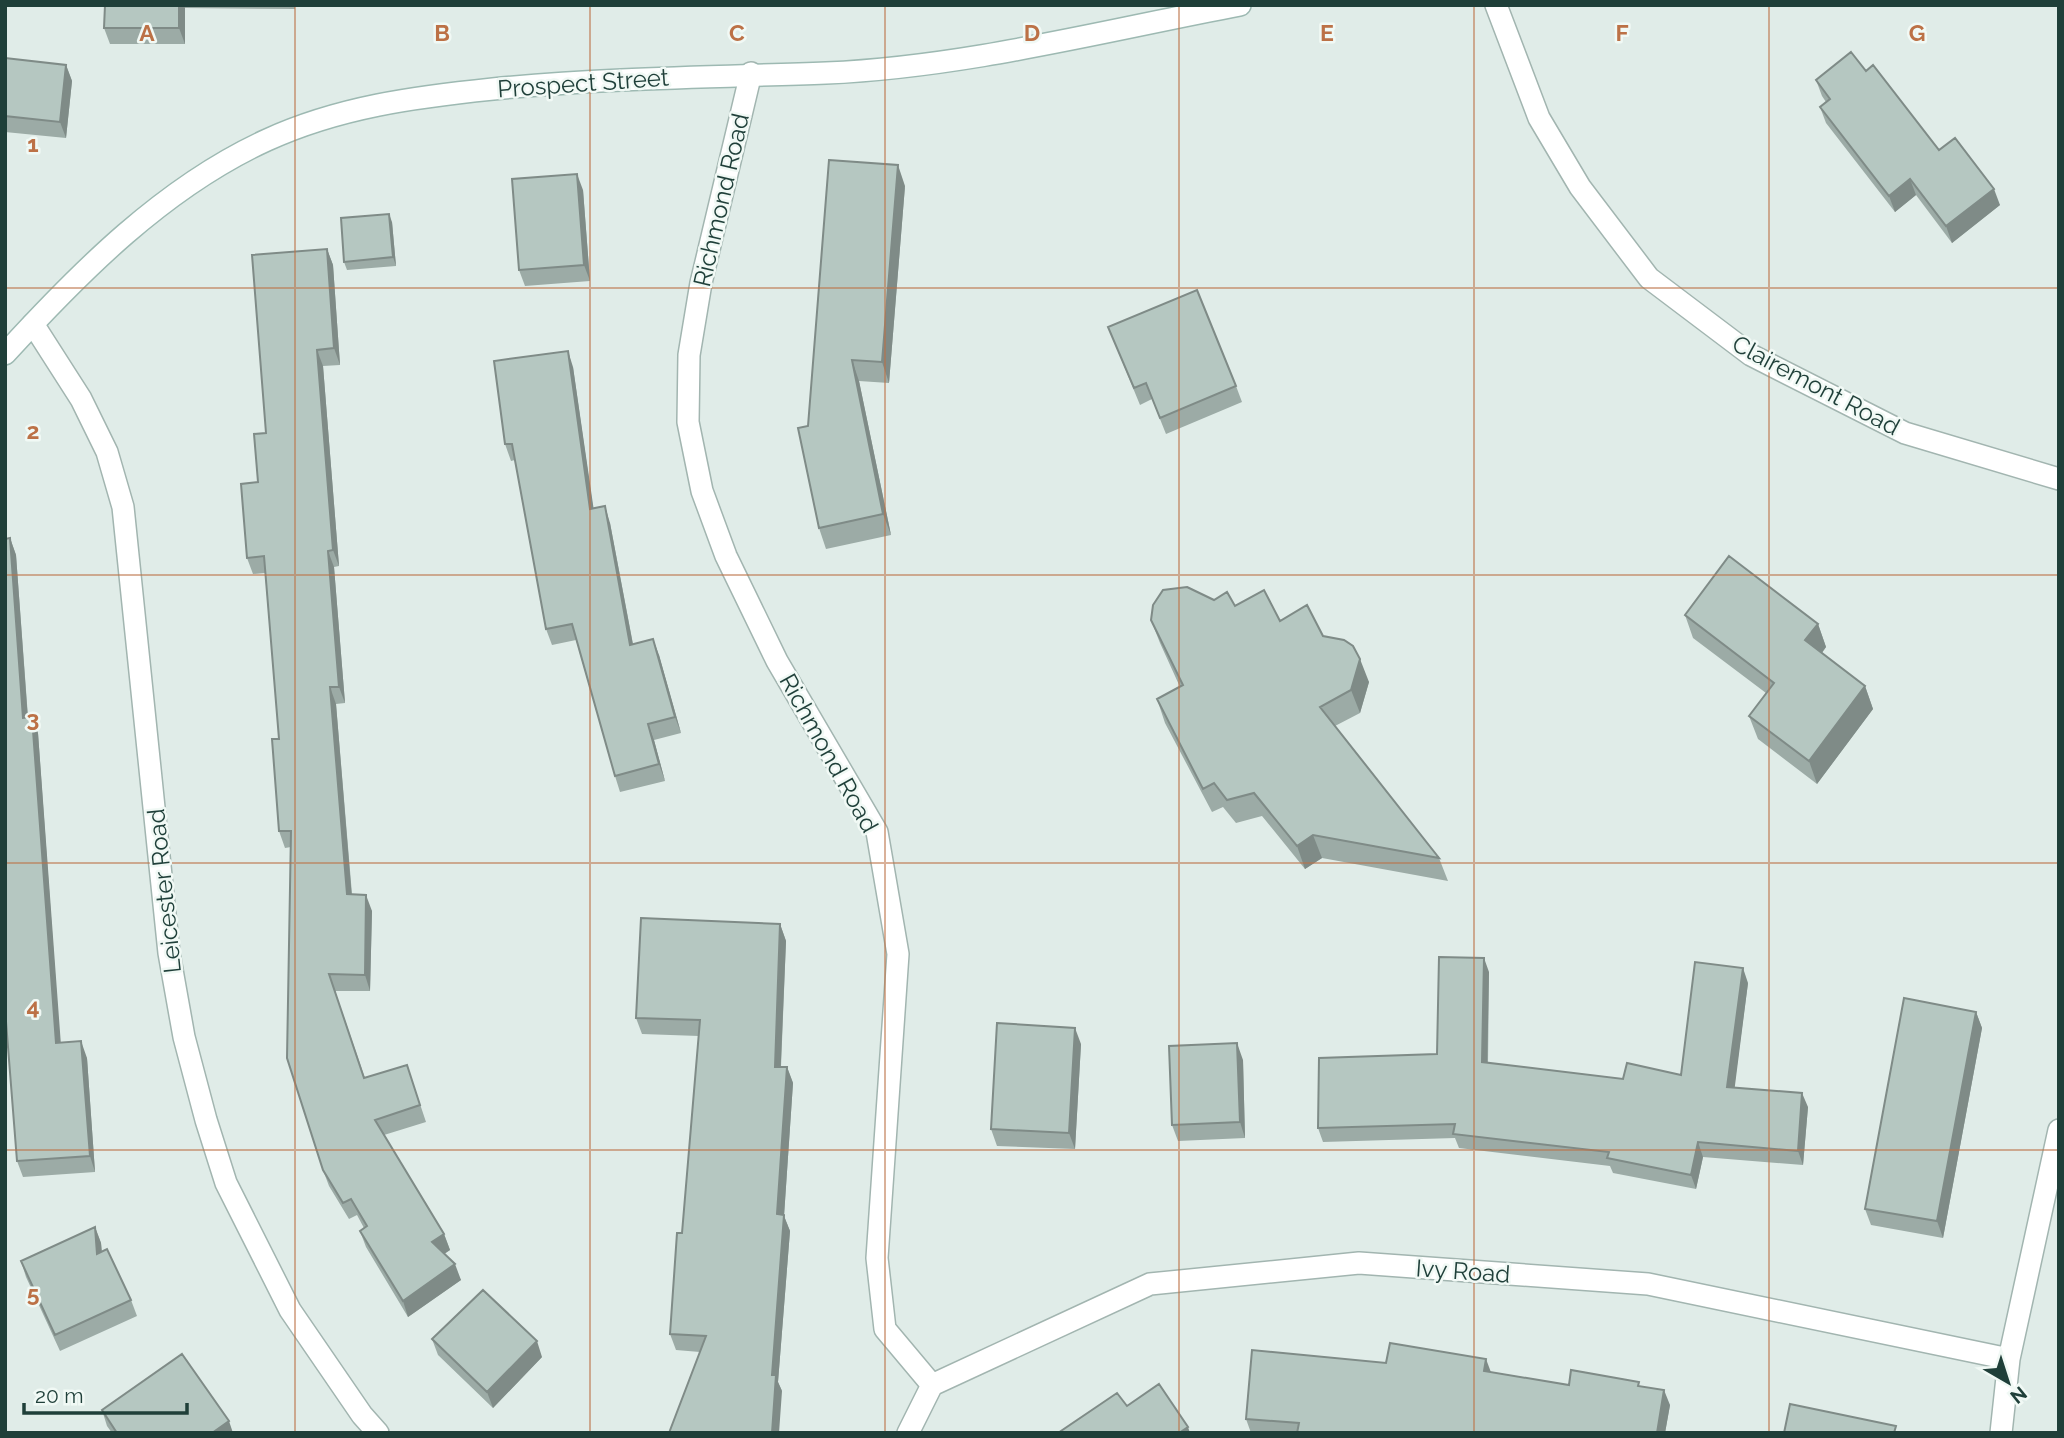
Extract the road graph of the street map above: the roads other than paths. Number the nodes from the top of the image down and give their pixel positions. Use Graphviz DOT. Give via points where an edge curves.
graph roads {
  1 [pos="1240,5"];
  2 [pos="1496,5"];
  3 [pos="751,73"];
  4 [pos="33,324"];
  5 [pos="5,354"];
  6 [pos="2059,479"];
  7 [pos="2059,1130"];
  8 [pos="2009,1359"];
  9 [pos="932,1385"];
  10 [pos="378,1433"];
  11 [pos="908,1433"];
  12 [pos="2001,1433"];
  1 -- 3 [label="street, Prospect Street" via="901,67"];
  2 -- 6 [label="street, Clairemont Road" via="1539,118 1580,187 1649,278 1751,355 1905,433"];
  3 -- 4 [label="street, Prospect Street" via="446,93 374,104 316,120 264,141 145,218 88,267"];
  3 -- 9 [label="street, Richmond Road" via="701,283 689,355 688,422 702,491 726,556 777,661 877,832 898,954 877,1258 885,1329"];
  4 -- 5 [label="street, Prospect Street"];
  4 -- 10 [label="street, Leicester Road" via="81,399 107,452 123,508 169,953 184,1037 206,1120 226,1183 290,1310"];
  7 -- 8 [label="street"];
  8 -- 9 [label="street, Ivy Road" via="1648,1284 1359,1263 1150,1284"];
  8 -- 12 [label="street"];
  9 -- 11 [label="street"];
}
